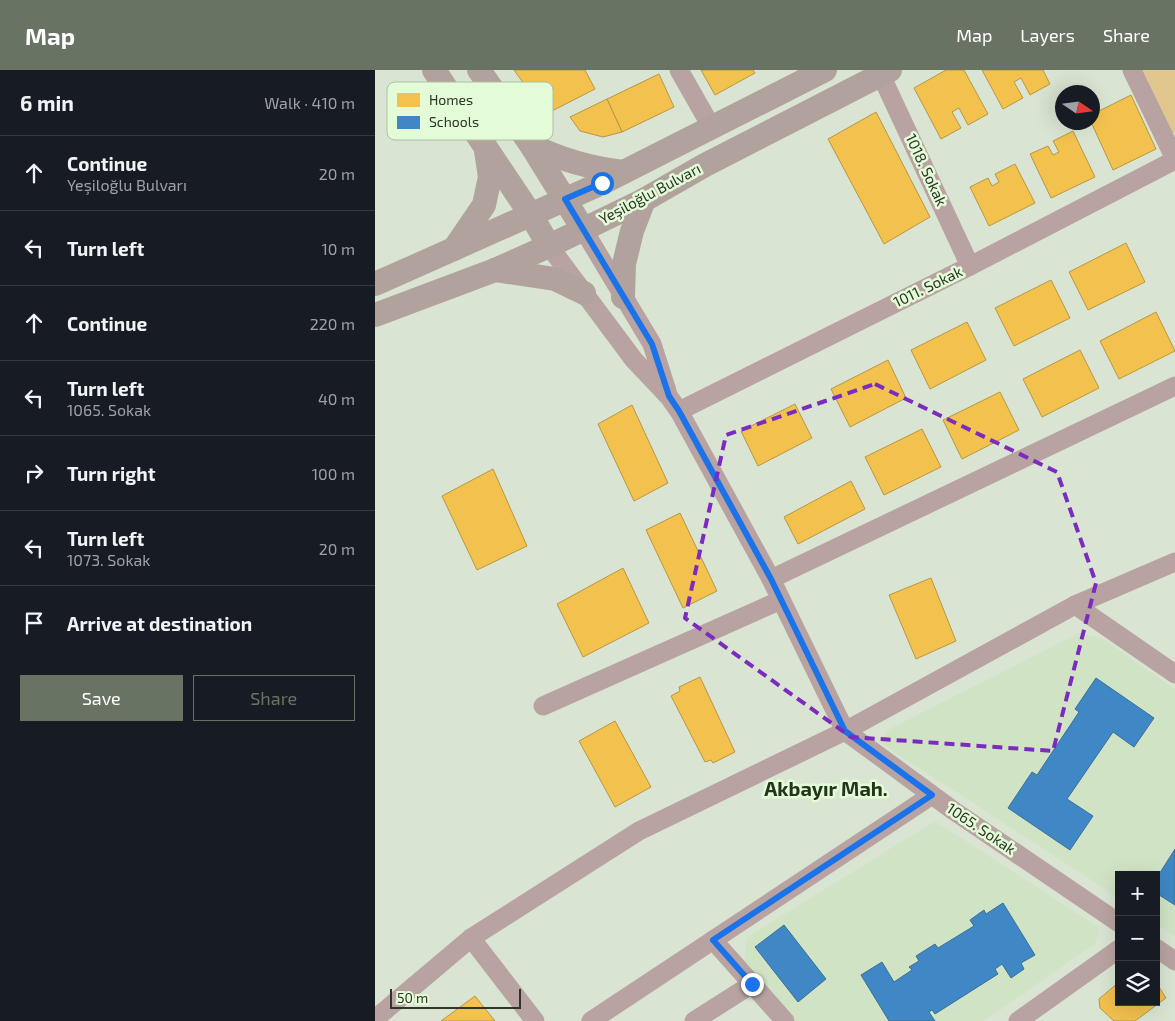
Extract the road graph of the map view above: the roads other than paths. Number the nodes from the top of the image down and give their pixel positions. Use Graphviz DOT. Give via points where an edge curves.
graph roads {
  1 [pos="434,70"];
  2 [pos="479,70"];
  3 [pos="679,70"];
  4 [pos="825,70"];
  5 [pos="1132,70"];
  6 [pos="885,72"];
  7 [pos="442,82"];
  8 [pos="487,82"];
  9 [pos="712,128"];
  10 [pos="480,140"];
  11 [pos="528,140"];
  12 [pos="531,145"];
  13 [pos="485,147"];
  14 [pos="1175,160"];
  15 [pos="623,172"];
  16 [pos="565,199"];
  17 [pos="644,200"];
  18 [pos="531,215"];
  19 [pos="583,229"];
  20 [pos="549,246"];
  21 [pos="454,249"];
  22 [pos="971,266"];
  23 [pos="495,270"];
  24 [pos="375,284"];
  25 [pos="584,293"];
  26 [pos="623,297"];
  27 [pos="375,315"];
  28 [pos="1175,386"];
  29 [pos="674,404"];
  30 [pos="1175,562"];
  31 [pos="771,579"];
  32 [pos="781,600"];
  33 [pos="1075,605"];
  34 [pos="1175,674"];
  35 [pos="543,706"];
  36 [pos="845,731"];
  37 [pos="932,795"];
  38 [pos="1115,920"];
  39 [pos="471,938"];
  40 [pos="713,940"];
  41 [pos="1160,951"];
  42 [pos="1115,952"];
  43 [pos="1175,961"];
  44 [pos="752,984"];
  45 [pos="375,1019"];
  46 [pos="535,1021"];
  47 [pos="591,1021"];
  48 [pos="693,1021"];
  49 [pos="785,1021"];
  50 [pos="1017,1021"];
  1 -- 7 [label="main road"];
  2 -- 8 [label="main road"];
  3 -- 9 [label="street"];
  4 -- 9 [label="main road, Yeşiloğlu Bulvarı"];
  5 -- 14 [label="street"];
  6 -- 17 [label="main road, Yeşiloğlu Bulvarı"];
  6 -- 22 [label="street, 1018. Sokak"];
  9 -- 15 [label="main road, Yeşiloğlu Bulvarı"];
  10 -- 13 [label="main road"];
  11 -- 12 [label="main road"];
  12 -- 15 [label="main road" via="574,163"];
  12 -- 16 [label="main road"];
  13 -- 18 [label="main road"];
  13 -- 21 [label="main road" via="489,177 484,205"];
  14 -- 22 [label="street, 1011. Sokak"];
  15 -- 16 [label="main road, Yeşiloğlu Bulvarı"];
  16 -- 18 [label="main road, Yeşiloğlu Bulvarı"];
  16 -- 19 [label="main road"];
  17 -- 19 [label="main road, Yeşiloğlu Bulvarı"];
  17 -- 26 [label="main road" via="624,264"];
  18 -- 20 [label="main road"];
  18 -- 21 [label="main road, Yeşiloğlu Bulvarı"];
  19 -- 20 [label="main road, Yeşiloğlu Bulvarı"];
  19 -- 26 [label="street"];
  20 -- 23 [label="main road, Yeşiloğlu Bulvarı"];
  20 -- 25 [label="street"];
  21 -- 24 [label="main road, Yeşiloğlu Bulvarı"];
  22 -- 29 [label="street, 1011. Sokak"];
  23 -- 25 [label="main road" via="555,279"];
  23 -- 27 [label="main road, Yeşiloğlu Bulvarı"];
  25 -- 29 [label="street" via="634,360"];
  26 -- 29 [label="street" via="652,344"];
  28 -- 31 [label="street"];
  29 -- 31 [label="street"];
  30 -- 33 [label="street"];
  31 -- 32 [label="street"];
  32 -- 35 [label="street"];
  32 -- 36 [label="street"];
  33 -- 34 [label="street"];
  33 -- 36 [label="street"];
  36 -- 37 [label="street, 1065. Sokak"];
  36 -- 39 [label="street" via="639,831"];
  37 -- 38 [label="street, 1065. Sokak"];
  37 -- 40 [label="street"];
  39 -- 45 [label="street"];
  39 -- 46 [label="street"];
  40 -- 44 [label="street"];
  40 -- 47 [label="street"];
  41 -- 43 [label="street"];
  42 -- 50 [label="street"];
  44 -- 48 [label="street"];
  44 -- 49 [label="street"];
}
